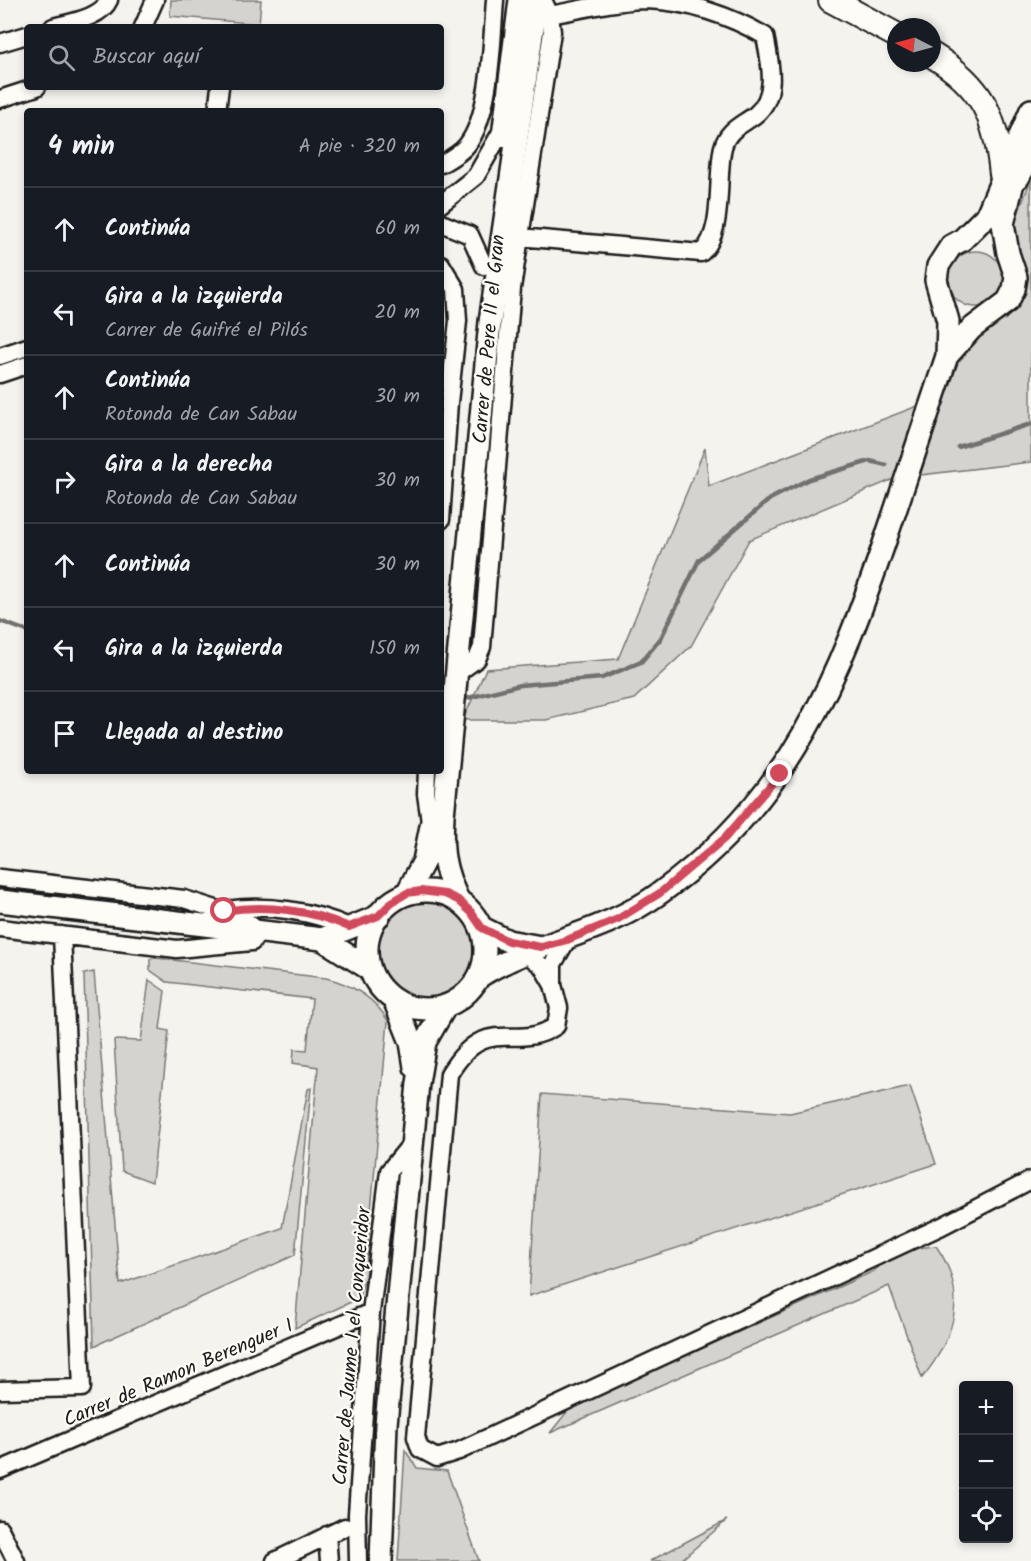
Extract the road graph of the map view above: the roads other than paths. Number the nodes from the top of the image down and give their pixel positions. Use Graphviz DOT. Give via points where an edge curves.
graph roads {
  1 [pos="109,0"];
  2 [pos="154,0"];
  3 [pos="495,0"];
  4 [pos="501,0"];
  5 [pos="520,0"];
  6 [pos="831,0"];
  7 [pos="543,5"];
  8 [pos="63,24"];
  9 [pos="144,24"];
  10 [pos="887,30"];
  11 [pos="24,36"];
  12 [pos="0,43"];
  13 [pos="513,59"];
  14 [pos="941,62"];
  15 [pos="28,90"];
  16 [pos="220,90"];
  17 [pos="0,99"];
  18 [pos="217,108"];
  19 [pos="1031,110"];
  20 [pos="504,127"];
  21 [pos="1026,144"];
  22 [pos="444,162"];
  23 [pos="1009,176"];
  24 [pos="444,202"];
  25 [pos="444,224"];
  26 [pos="519,237"];
  27 [pos="962,240"];
  28 [pos="1008,253"];
  29 [pos="484,266"];
  30 [pos="444,269"];
  31 [pos="940,293"];
  32 [pos="997,311"];
  33 [pos="24,348"];
  34 [pos="0,356"];
  35 [pos="947,356"];
  36 [pos="24,366"];
  37 [pos="0,374"];
  38 [pos="444,476"];
  39 [pos="453,683"];
  40 [pos="449,718"];
  41 [pos="444,747"];
  42 [pos="427,774"];
  43 [pos="440,774"];
  44 [pos="431,828"];
  45 [pos="0,878"];
  46 [pos="407,893"];
  47 [pos="458,900"];
  48 [pos="0,901"];
  49 [pos="224,911"];
  50 [pos="378,916"];
  51 [pos="349,927"];
  52 [pos="0,928"];
  53 [pos="482,928"];
  54 [pos="258,931"];
  55 [pos="62,935"];
  56 [pos="322,939"];
  57 [pos="567,940"];
  58 [pos="533,950"];
  59 [pos="368,968"];
  60 [pos="480,976"];
  61 [pos="554,986"];
  62 [pos="395,1002"];
  63 [pos="444,1009"];
  64 [pos="418,1083"];
  65 [pos="412,1143"];
  66 [pos="1031,1180"];
  67 [pos="372,1312"];
  68 [pos="0,1390"];
  69 [pos="0,1470"];
  70 [pos="345,1527"];
  71 [pos="0,1529"];
  72 [pos="327,1535"];
  73 [pos="16,1561"];
  74 [pos="274,1561"];
  75 [pos="329,1561"];
  76 [pos="358,1561"];
  77 [pos="381,1561"];
  1 -- 8 [label="street" via="106,8 94,15"];
  2 -- 9 [label="street"];
  3 -- 22 [label="street" via="476,132 466,147"];
  4 -- 13 [label="street"];
  5 -- 13 [label="main road"];
  6 -- 10 [label="highway"];
  7 -- 26 [label="street, Carrer de Pere II el Gran" via="552,32"];
  7 -- 26 [label="street" via="645,0 678,4 739,21 765,36 771,69 770,95 757,113 731,130 723,145 714,236 700,253"];
  7 -- 39 [label="main road" via="490,322"];
  11 -- 12 [label="street"];
  13 -- 20 [label="main road"];
  14 -- 23 [label="highway" via="961,76 986,106"];
  15 -- 17 [label="street"];
  16 -- 18 [label="street"];
  19 -- 21 [label="main road"];
  20 -- 24 [label="street" via="476,176"];
  20 -- 29 [label="main road"];
  21 -- 23 [label="highway"];
  23 -- 27 [label="main road" via="987,214"];
  23 -- 28 [label="main road" via="1004,224"];
  25 -- 29 [label="street" via="470,235"];
  26 -- 39 [label="street, Carrer de Pere II el Gran" via="482,647 477,659"];
  27 -- 28 [label="main road" via="987,239"];
  27 -- 31 [label="main road" via="951,246 938,266 936,280"];
  28 -- 32 [label="main road" via="1014,264 1014,289"];
  29 -- 39 [label="main road" via="461,474"];
  30 -- 38 [label="street" via="456,289 458,321"];
  31 -- 32 [label="main road" via="958,313 971,317"];
  31 -- 35 [label="main road" via="948,321"];
  32 -- 35 [label="main road" via="971,329"];
  33 -- 34 [label="street"];
  35 -- 57 [label="main road" via="848,646 806,734 780,774 725,838 660,893 618,919"];
  36 -- 37 [label="street"];
  39 -- 40 [label="main road"];
  40 -- 41 [label="main road"];
  40 -- 47 [label="main road" via="442,856"];
  42 -- 44 [label="street"];
  43 -- 44 [label="main road"];
  44 -- 46 [label="main road" via="424,861"];
  45 -- 49 [label="street" via="184,899"];
  46 -- 47 [label="main road" via="434,891"];
  46 -- 50 [label="main road"];
  47 -- 53 [label="main road"];
  48 -- 54 [label="main road"];
  49 -- 51 [label="street" via="248,907 321,915"];
  49 -- 54 [label="street"];
  50 -- 51 [label="main road"];
  50 -- 59 [label="main road" via="368,939"];
  51 -- 56 [label="main road"];
  52 -- 55 [label="street"];
  53 -- 58 [label="main road"];
  53 -- 60 [label="main road" via="484,960"];
  54 -- 55 [label="street" via="252,942 177,949"];
  54 -- 56 [label="main road"];
  55 -- 68 [label="street" via="82,1388"];
  56 -- 59 [label="main road"];
  57 -- 58 [label="main road"];
  57 -- 61 [label="street" via="553,964"];
  58 -- 60 [label="main road"];
  58 -- 61 [label="street"];
  59 -- 62 [label="main road" via="376,983"];
  60 -- 63 [label="main road" via="464,997"];
  61 -- 66 [label="street" via="559,1008 556,1026 546,1032 484,1038 464,1051 449,1074 416,1437 420,1449 437,1458 931,1231"];
  62 -- 63 [label="main road" via="412,1008"];
  62 -- 64 [label="main road" via="411,1042"];
  63 -- 64 [label="main road" via="425,1042"];
  64 -- 65 [label="main road"];
  65 -- 67 [label="street, Carrer de Jaume I el Conqueridor" via="389,1172"];
  65 -- 77 [label="main road" via="386,1424"];
  67 -- 69 [label="street, Carrer de Ramon Berenguer I"];
  67 -- 76 [label="street, Carrer de Jaume I el Conqueridor" via="357,1514"];
  70 -- 72 [label="street"];
  71 -- 73 [label="street"];
  72 -- 74 [label="street"];
  72 -- 75 [label="street"];
}
